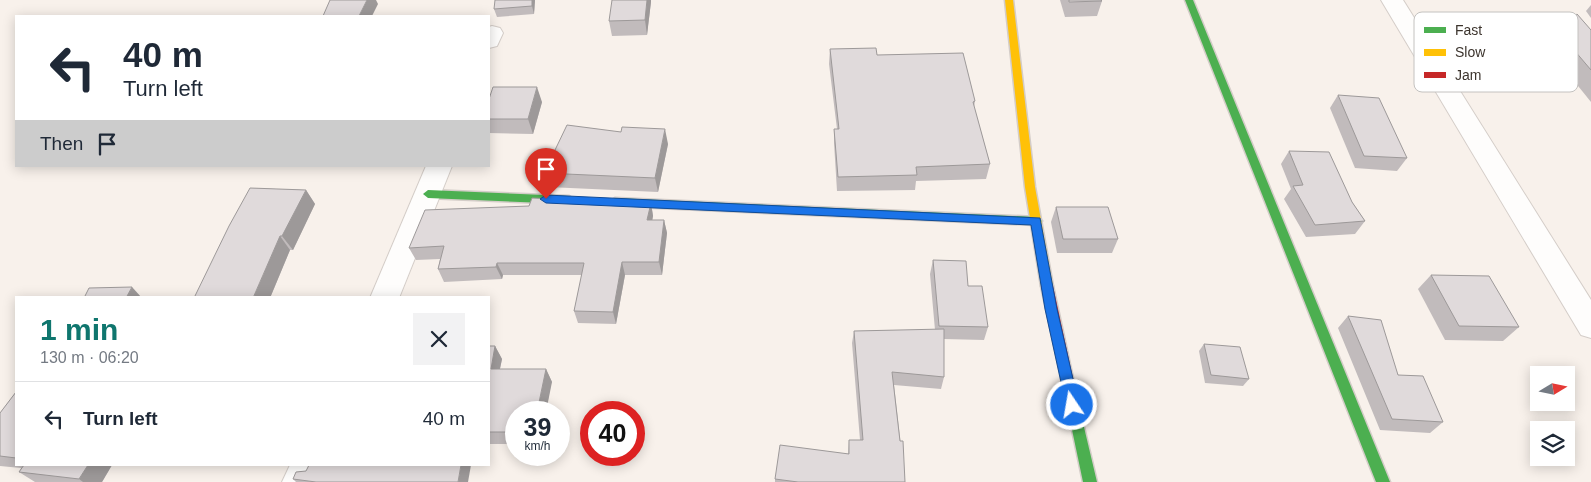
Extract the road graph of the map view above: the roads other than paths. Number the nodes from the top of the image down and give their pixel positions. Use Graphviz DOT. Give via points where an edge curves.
graph roads {
  1 [pos="1009,0"];
  2 [pos="1189,0"];
  3 [pos="1392,0"];
  4 [pos="1414,36"];
  5 [pos="1448,92"];
  6 [pos="439,167"];
  7 [pos="428,194"];
  8 [pos="578,200"];
  9 [pos="608,202"];
  10 [pos="1036,221"];
  11 [pos="385,296"];
  12 [pos="1591,326"];
  13 [pos="307,466"];
  14 [pos="299,482"];
  15 [pos="1090,482"];
  16 [pos="1383,482"];
  1 -- 10 [label="street"];
  2 -- 16 [label="street"];
  3 -- 4 [label="street"];
  5 -- 12 [label="street"];
  6 -- 7 [label="street"];
  7 -- 8 [label="street"];
  7 -- 11 [label="street"];
  9 -- 10 [label="street"];
  10 -- 15 [label="street" via="1051,309"];
  13 -- 14 [label="street"];
}
